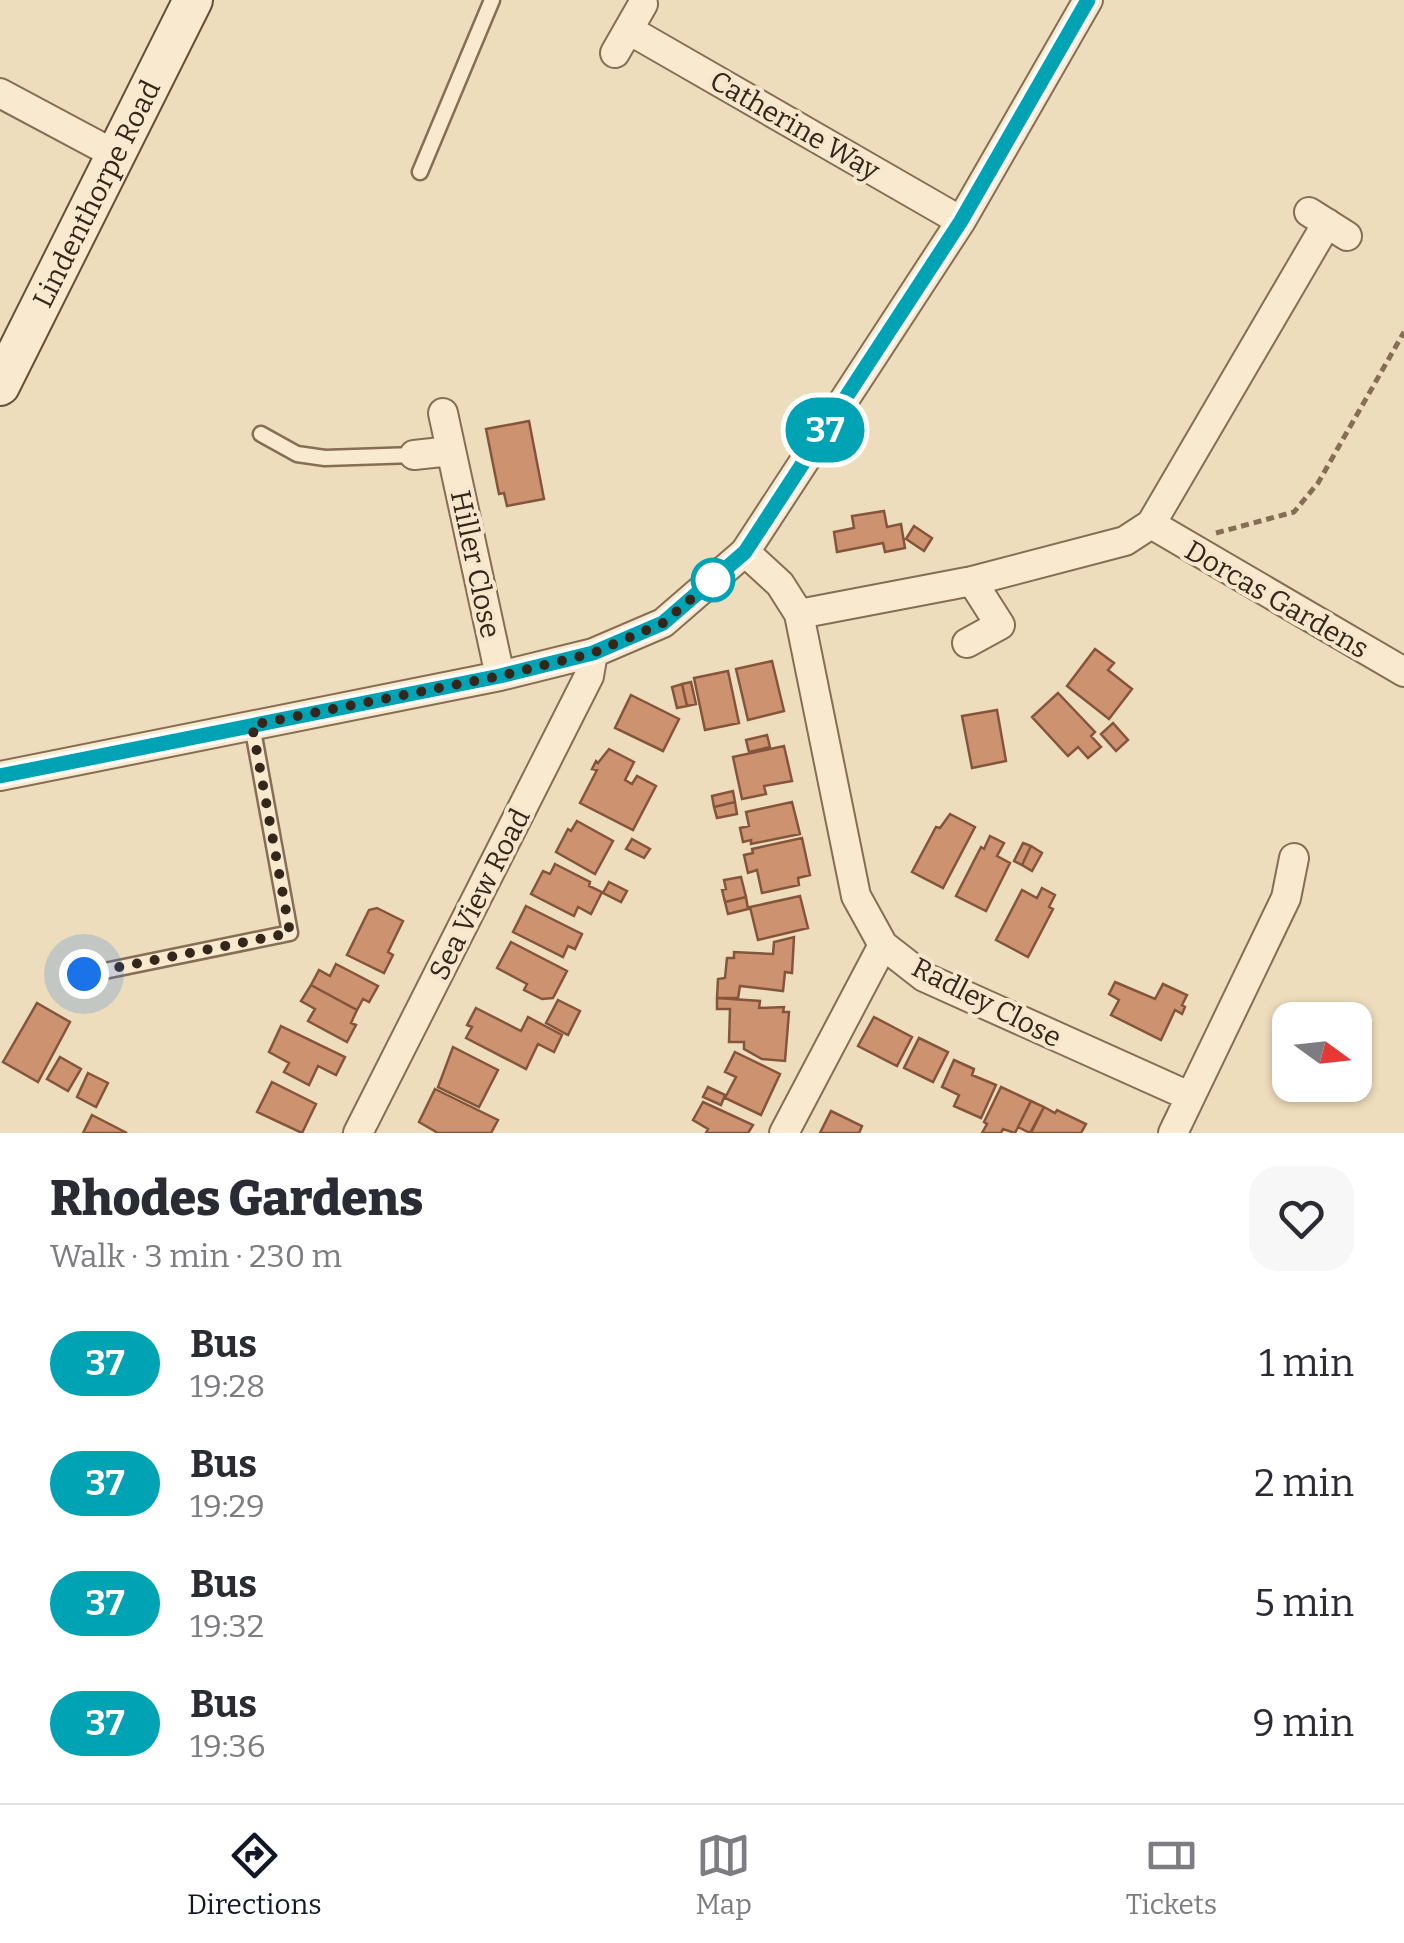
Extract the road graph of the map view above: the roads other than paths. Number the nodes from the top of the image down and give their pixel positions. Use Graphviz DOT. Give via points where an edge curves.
graph roads {
  1 [pos="193,0"];
  2 [pos="492,0"];
  3 [pos="1088,0"];
  4 [pos="643,4"];
  5 [pos="0,92"];
  6 [pos="116,155"];
  7 [pos="420,172"];
  8 [pos="961,221"];
  9 [pos="1328,224"];
  10 [pos="0,386"];
  11 [pos="444,412"];
  12 [pos="261,434"];
  13 [pos="451,452"];
  14 [pos="414,455"];
  15 [pos="1151,524"];
  16 [pos="745,552"];
  17 [pos="972,581"];
  18 [pos="799,614"];
  19 [pos="967,643"];
  20 [pos="593,653"];
  21 [pos="1404,672"];
  22 [pos="500,676"];
  23 [pos="252,725"];
  24 [pos="0,776"];
  25 [pos="1294,858"];
  26 [pos="882,944"];
  27 [pos="84,974"];
  28 [pos="1189,1096"];
  29 [pos="358,1133"];
  30 [pos="784,1133"];
  31 [pos="1172,1133"];
  1 -- 6 [label="street, Lindenthorpe Road"];
  2 -- 7 [label="lane"];
  3 -- 8 [label="street"];
  4 -- 8 [label="street, Catherine Way" via="622,41"];
  5 -- 6 [label="street"];
  6 -- 10 [label="street, Lindenthorpe Road"];
  8 -- 16 [label="street"];
  9 -- 15 [label="street"];
  11 -- 13 [label="street, Hiller Close"];
  12 -- 14 [label="lane" via="297,454 325,458"];
  13 -- 14 [label="street, Hiller Close"];
  13 -- 22 [label="street, Hiller Close"];
  15 -- 17 [label="street" via="1125,541"];
  15 -- 21 [label="street, Dorcas Gardens"];
  16 -- 18 [label="street" via="780,584"];
  16 -- 20 [label="street" via="663,623"];
  17 -- 18 [label="street"];
  17 -- 19 [label="street" via="1000,625"];
  18 -- 26 [label="street, Radley Close" via="856,896"];
  20 -- 22 [label="street"];
  20 -- 29 [label="street, Sea View Road" via="588,676"];
  22 -- 23 [label="street"];
  23 -- 24 [label="street"];
  23 -- 27 [label="lane" via="290,933"];
  25 -- 28 [label="street" via="1286,898"];
  26 -- 28 [label="street, Radley Close" via="924,977"];
  26 -- 30 [label="street"];
  28 -- 31 [label="street"];
}
